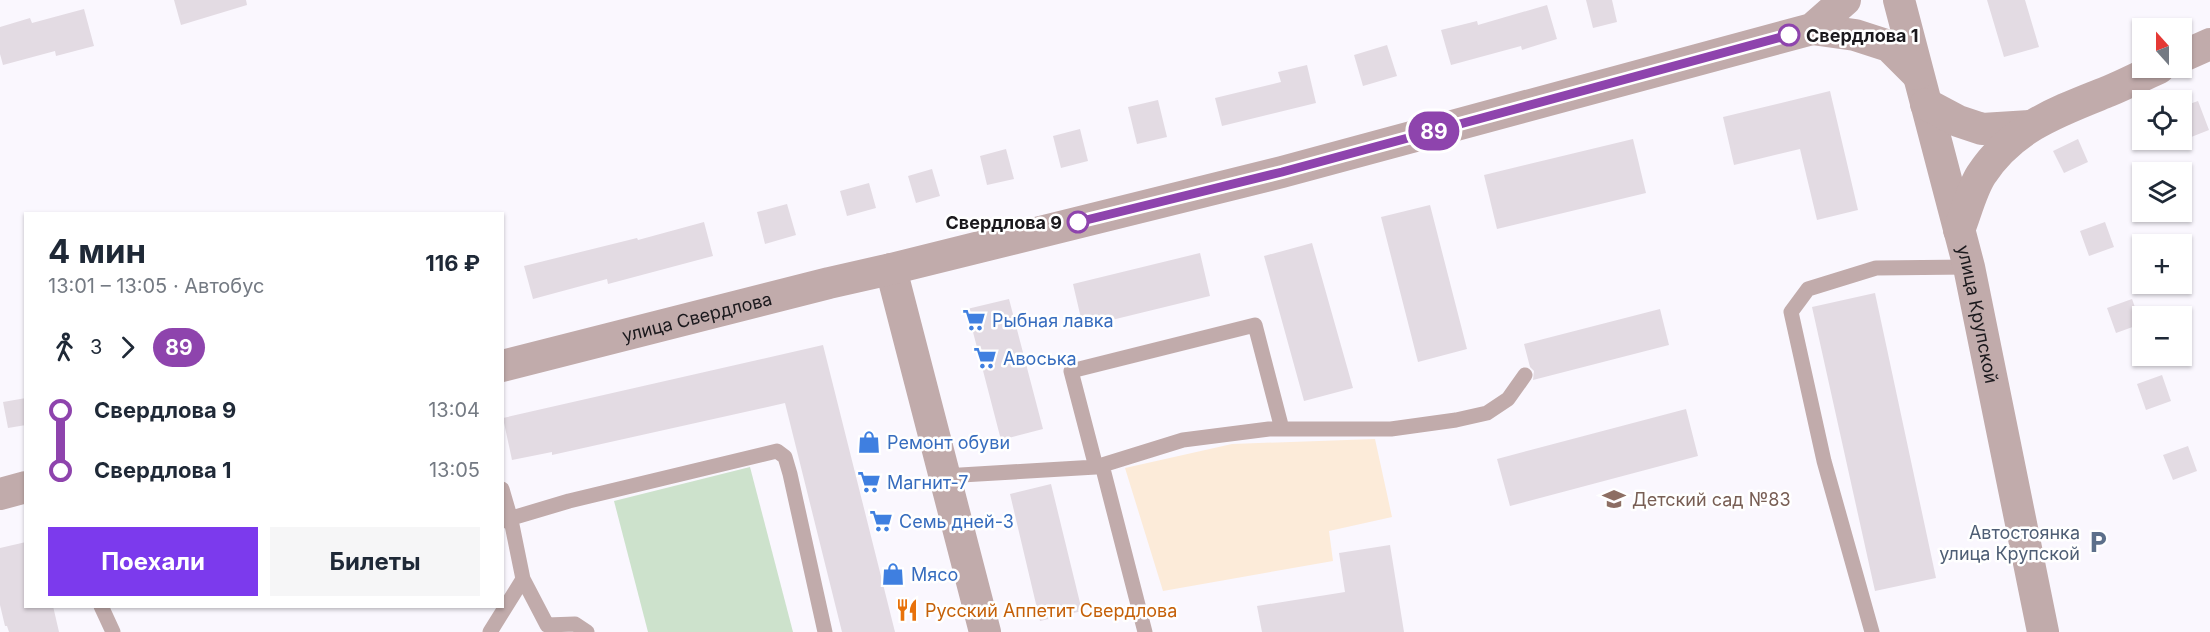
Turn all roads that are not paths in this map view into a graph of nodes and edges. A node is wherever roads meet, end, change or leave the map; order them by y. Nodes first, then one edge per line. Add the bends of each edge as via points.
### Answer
1 (1845, 0) edge
2 (1899, 0) edge
3 (1812, 29) junction
4 (2210, 44) edge
5 (2192, 52) edge
6 (2137, 78) edge
7 (1922, 90) junction
8 (2030, 126) junction
9 (1959, 230) junction
10 (1969, 267) junction
11 (891, 269) junction
12 (504, 365) edge
13 (1525, 375) dead end
14 (1282, 429) junction
15 (1099, 466) junction
16 (944, 476) junction
17 (24, 488) edge
18 (0, 494) edge
19 (504, 502) edge
20 (507, 521) edge
21 (523, 579) junction
22 (105, 608) edge
23 (113, 632) edge
24 (490, 632) edge
25 (587, 632) edge
26 (825, 632) edge
27 (985, 632) edge
28 (1145, 632) edge
29 (1872, 632) edge
30 (2043, 632) edge

1 - 3 street, улица Свердлова
2 - 7 street, улица Крупской
3 - 7 street via 1855,35 1889,46
3 - 11 street, улица Свердлова via 1293,169
4 - 5 street
6 - 8 street
7 - 8 street via 1958,121 1982,129
7 - 9 street, улица Крупской
8 - 9 street via 2001,149 1980,176
9 - 10 street, улица Крупской
10 - 29 lane via 1876,268 1808,289 1791,312 1824,461
10 - 30 street, улица Крупской
11 - 12 street, улица Свердлова
11 - 16 street
13 - 14 lane via 1508,399 1487,413 1456,420 1391,429
14 - 15 lane via 1183,440
14 - 15 lane via 1255,325 1071,371
15 - 16 lane
15 - 28 lane
16 - 27 street
17 - 18 street
19 - 20 lane
20 - 21 lane
20 - 26 lane via 569,501 777,451 785,457 790,474
21 - 24 lane
21 - 25 lane via 547,625 575,624
22 - 23 lane

